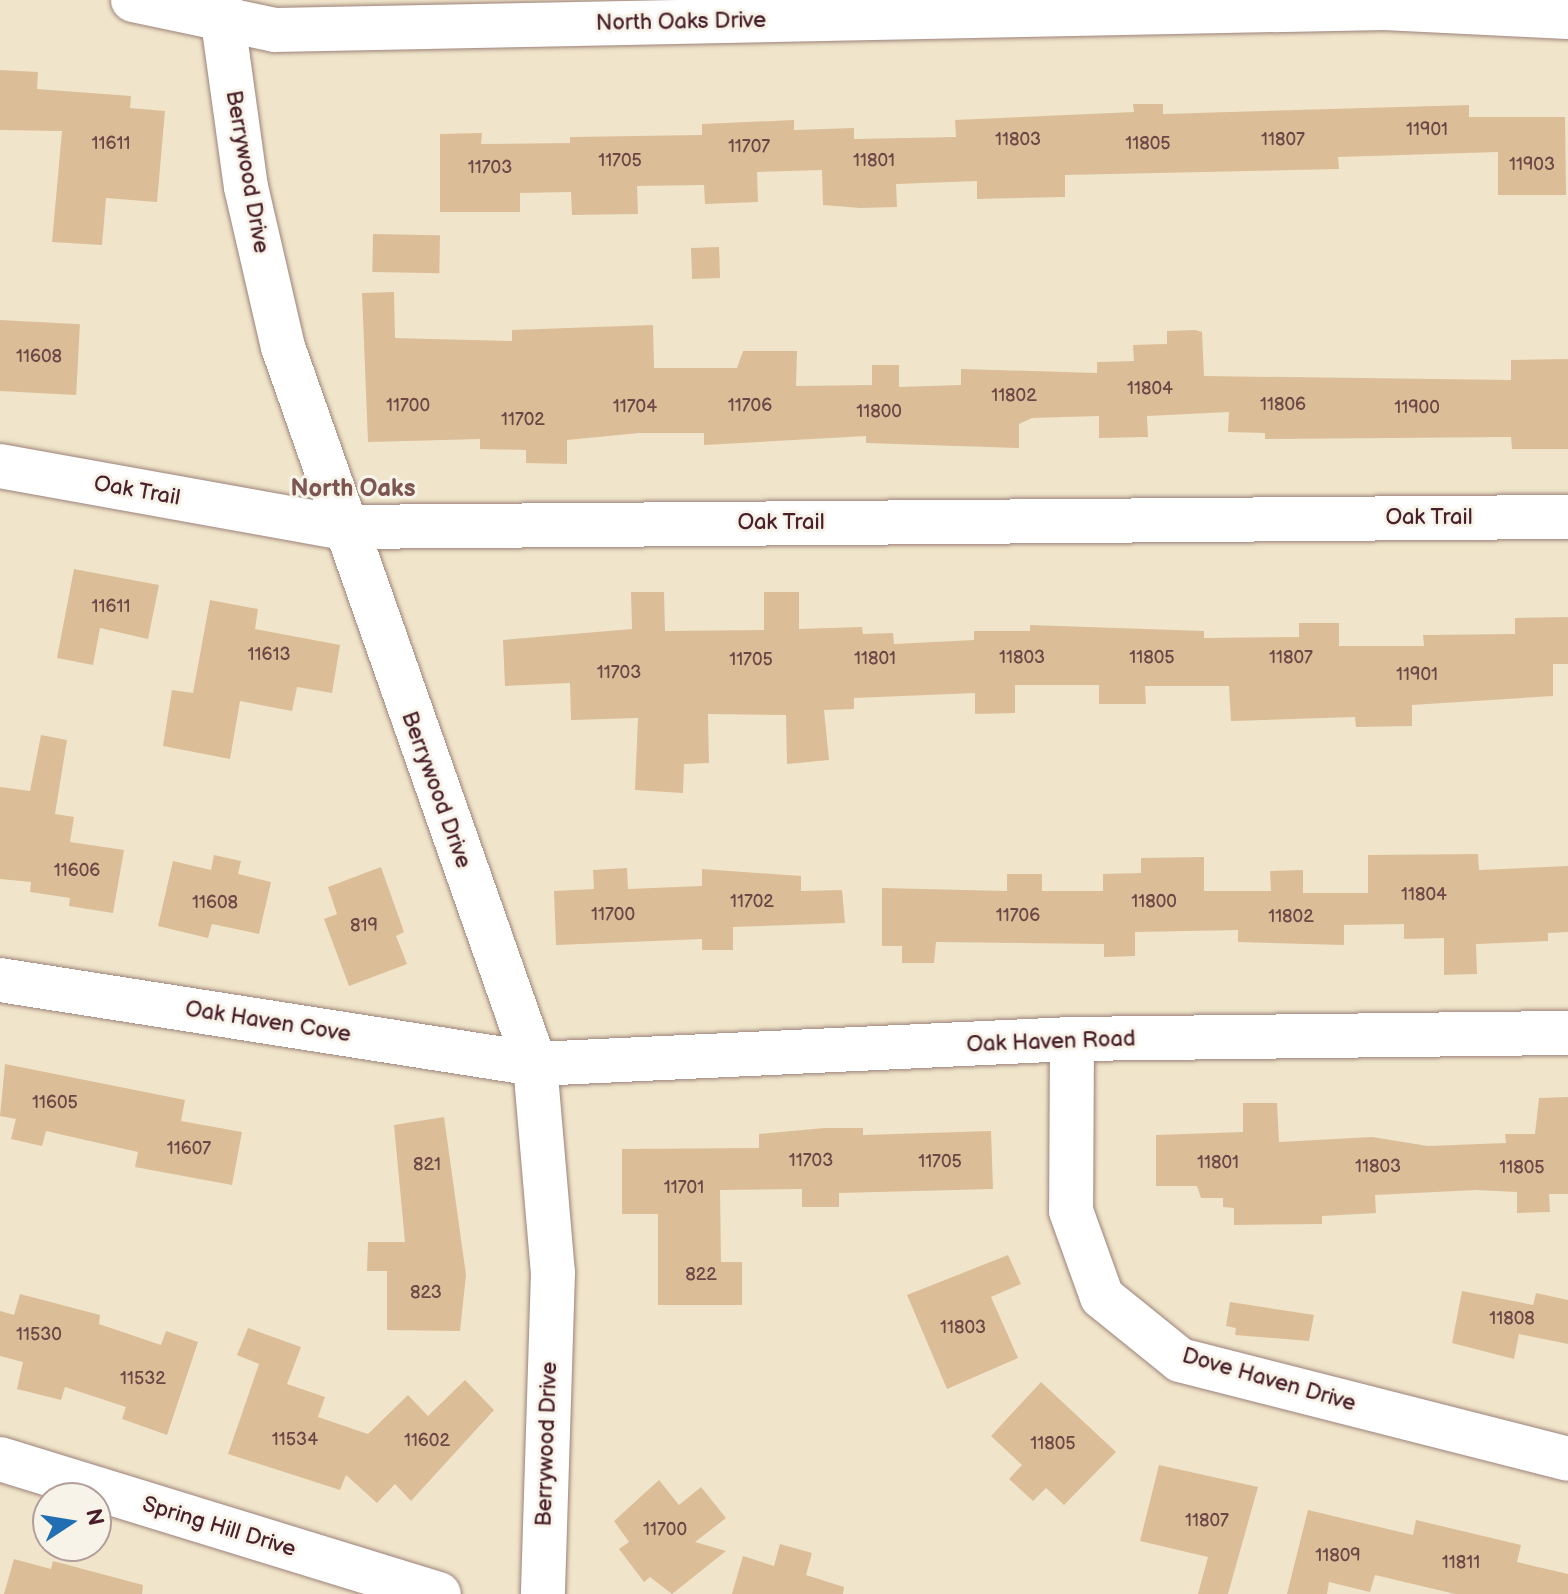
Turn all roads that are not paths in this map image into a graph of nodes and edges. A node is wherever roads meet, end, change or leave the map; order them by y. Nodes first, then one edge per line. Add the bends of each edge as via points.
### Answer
1 (133, 0) edge
2 (221, 8) edge
3 (1568, 17) edge
4 (0, 466) edge
5 (1568, 517) edge
6 (340, 527) junction
7 (0, 980) edge
8 (1568, 1033) edge
9 (1072, 1039) junction
10 (535, 1064) junction
11 (0, 1459) edge
12 (1568, 1459) edge
13 (439, 1594) edge
14 (543, 1594) edge

1 - 2 street, North Oaks Drive
2 - 3 street, North Oaks Drive via 275,30 1384,8
2 - 6 street, Berrywood Drive via 246,187 283,347
4 - 6 street, Oak Trail
5 - 6 street, Oak Trail
6 - 10 street, Berrywood Drive
7 - 10 street, Oak Haven Cove
8 - 9 street, Oak Haven Road
9 - 10 street, Oak Haven Road
9 - 12 street, Dove Haven Drive via 1071,1211 1102,1297 1180,1360
10 - 14 street, Berrywood Drive via 553,1272
11 - 13 street, Spring Hill Drive

